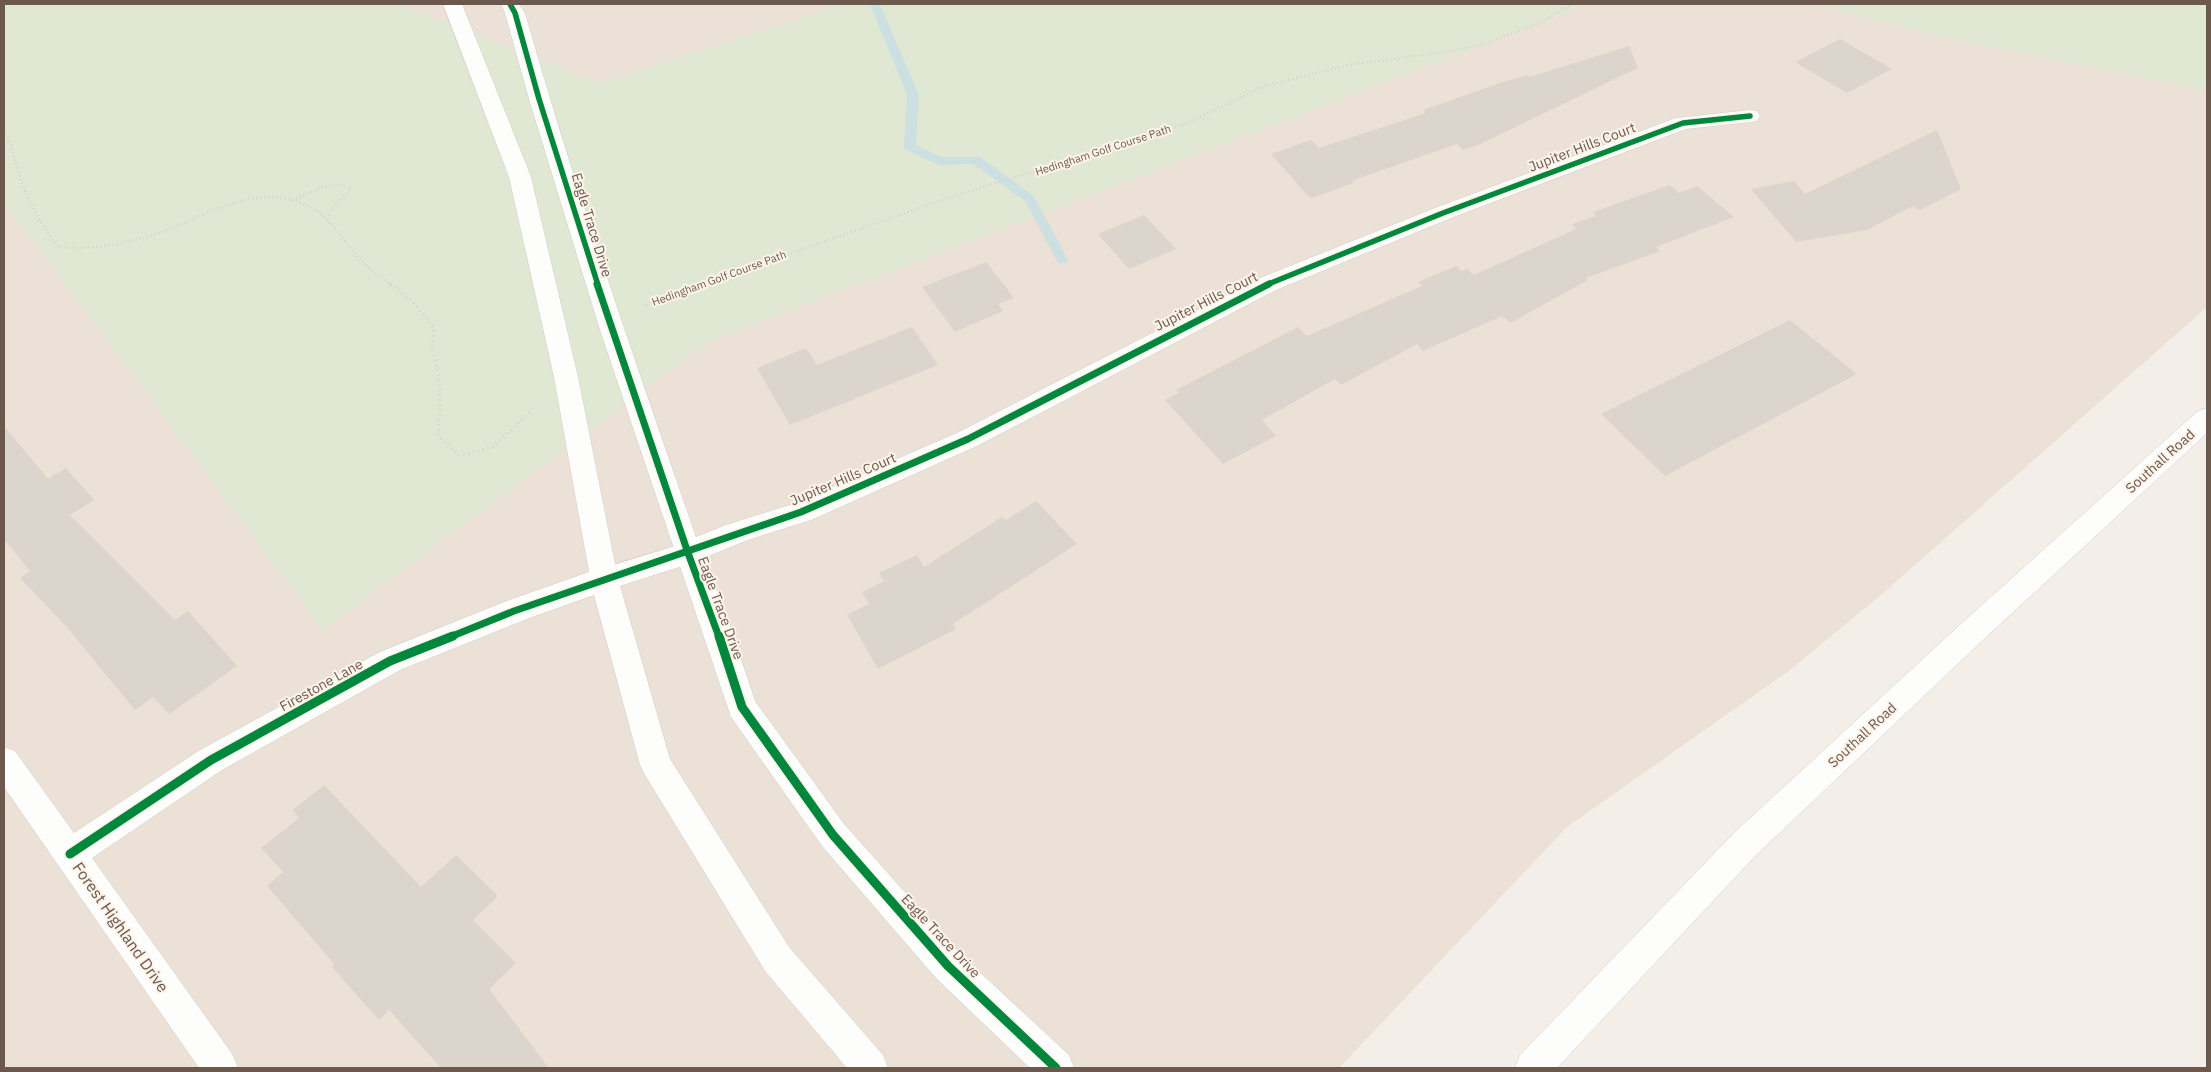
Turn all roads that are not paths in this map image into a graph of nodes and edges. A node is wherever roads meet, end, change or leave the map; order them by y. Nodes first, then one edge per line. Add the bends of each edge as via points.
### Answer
1 (452, 4) edge
2 (510, 4) edge
3 (1750, 116) dead end
4 (2207, 418) edge
5 (688, 553) junction
6 (604, 579) junction
7 (4, 761) edge
8 (70, 854) junction
9 (220, 1068) edge
10 (870, 1068) edge
11 (1056, 1068) edge
12 (1533, 1068) edge

1 - 6 street via 520,178 566,377
2 - 5 street, Eagle Trace Drive via 612,330
3 - 5 street, Jupiter Hills Court via 1683,123 1443,213 1268,284 968,439 801,512
4 - 12 street, Southall Road via 1745,844
5 - 6 street, Jupiter Hills Court
5 - 11 street, Eagle Trace Drive via 742,706 828,827 948,966
6 - 8 street, Firestone Lane via 390,661 211,760
6 - 10 street via 656,765 777,958
7 - 8 street, Forest Highland Drive
8 - 9 street, Forest Highland Drive

